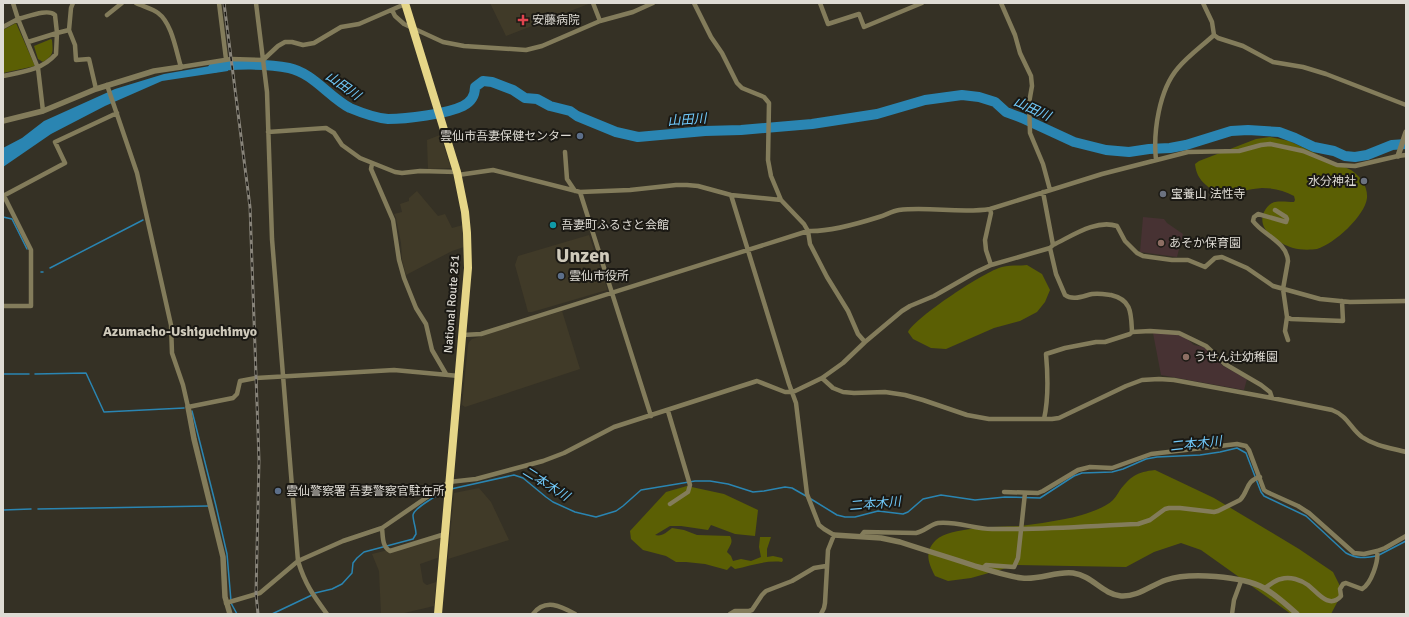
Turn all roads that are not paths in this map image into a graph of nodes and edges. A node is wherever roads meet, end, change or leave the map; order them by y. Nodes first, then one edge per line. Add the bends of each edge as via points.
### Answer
1 (13, 3) edge
2 (73, 3) edge
3 (122, 3) edge
4 (136, 3) edge
5 (219, 3) edge
6 (256, 3) edge
7 (406, 3) edge
8 (593, 3) edge
9 (653, 3) edge
10 (694, 3) edge
11 (820, 3) edge
12 (922, 3) edge
13 (1002, 3) edge
14 (1203, 3) edge
15 (392, 10) junction
16 (107, 15) dead end
17 (18, 19) junction
18 (600, 21) junction
19 (3, 27) edge
20 (413, 29) junction
21 (69, 30) junction
22 (57, 32) junction
23 (1214, 35) junction
24 (28, 42) junction
25 (226, 59) junction
26 (263, 62) junction
27 (181, 67) junction
28 (38, 68) junction
29 (3, 76) edge
30 (108, 87) junction
31 (96, 89) junction
32 (1406, 105) edge
33 (43, 111) junction
34 (116, 112) junction
35 (3, 122) edge
36 (268, 132) junction
37 (1405, 134) edge
38 (565, 152) dead end
39 (1398, 153) junction
40 (1406, 155) edge
41 (1156, 157) junction
42 (372, 164) junction
43 (457, 173) junction
44 (1050, 190) junction
45 (578, 191) junction
46 (1042, 192) junction
47 (731, 195) junction
48 (3, 196) edge
49 (781, 200) junction
50 (990, 209) junction
51 (1275, 210) dead end
52 (808, 231) junction
53 (1052, 247) junction
54 (748, 250) junction
55 (991, 265) junction
56 (1283, 290) junction
57 (612, 292) junction
58 (1342, 301) junction
59 (1406, 302) edge
60 (3, 306) edge
61 (1287, 317) junction
62 (1132, 332) junction
63 (463, 335) junction
64 (1288, 340) dead end
65 (865, 342) junction
66 (446, 374) junction
67 (284, 376) junction
68 (459, 376) junction
69 (822, 378) junction
70 (793, 392) junction
71 (1272, 398) junction
72 (188, 407) junction
73 (668, 411) junction
74 (651, 416) junction
75 (1044, 419) junction
76 (1406, 452) edge
77 (1259, 477) junction
78 (449, 483) junction
79 (1004, 492) dead end
80 (1025, 496) junction
81 (670, 504) dead end
82 (382, 528) junction
83 (1022, 530) junction
84 (445, 534) junction
85 (834, 535) junction
86 (861, 536) junction
87 (1406, 536) edge
88 (1377, 554) junction
89 (298, 560) junction
90 (826, 566) junction
91 (983, 568) junction
92 (1241, 581) junction
93 (1265, 588) junction
94 (226, 603) junction
95 (230, 614) edge
96 (327, 614) edge
97 (438, 614) edge
98 (533, 614) edge
99 (575, 614) edge
100 (730, 614) edge
101 (821, 614) edge
102 (1232, 614) edge
103 (1297, 614) edge

1 - 17 street
2 - 21 street via 70,8
3 - 16 street
4 - 27 street via 163,17 172,34
5 - 25 street
6 - 26 street
7 - 15 street
7 - 20 highway, National Route 251
8 - 18 street
9 - 18 street via 633,12
10 - 49 street via 737,83 768,100 769,165
11 - 12 street via 828,24 858,14 864,27
13 - 44 street via 1031,76 1028,110 1030,133 1044,164
14 - 23 street via 1212,22
15 - 20 street via 400,22
15 - 26 street via 359,24 341,27 314,43 285,42
17 - 19 street
17 - 22 street via 48,11 55,15
17 - 24 street
18 - 20 street via 542,46 526,50 457,45
20 - 43 highway, National Route 251
21 - 22 street
21 - 31 street via 75,45 76,60 88,59
22 - 24 street
22 - 28 street via 56,54
23 - 32 street via 1273,62 1326,74
23 - 41 street via 1176,70 1167,88 1161,103
24 - 28 street
25 - 26 street
25 - 27 street
26 - 36 street
27 - 30 street via 154,71
28 - 29 street
28 - 33 street
30 - 31 street
30 - 34 street
31 - 33 street
33 - 35 street
34 - 48 street via 55,142 65,163
34 - 72 street via 137,172 171,325 172,353
36 - 42 street via 326,128 334,133 350,152
36 - 67 street via 272,239
37 - 39 street
38 - 45 street via 567,179
39 - 40 street
39 - 41 street via 1347,167 1303,151 1270,144 1233,152 1188,152
41 - 44 street
42 - 43 street via 402,173
42 - 66 street via 371,169 393,220 404,278 416,308 426,324 432,350
43 - 45 street via 493,170
43 - 63 highway, National Route 251 via 467,233 468,268
44 - 46 street
45 - 47 street via 630,190 676,184 698,186
45 - 57 street
46 - 50 street
46 - 53 street
47 - 49 street
47 - 54 street
48 - 60 street via 31,250 31,306
49 - 52 street
50 - 52 street via 975,212 897,210 826,231
50 - 55 street via 985,246
51 - 56 street via 1286,216 1286,222 1258,214 1253,220 1287,253
52 - 54 street
52 - 65 street via 810,244 858,334
53 - 55 street
53 - 56 street via 1091,227 1114,225 1132,249 1143,256 1188,260 1206,267 1215,258 1222,257 1247,268
53 - 62 street via 1056,274 1065,295 1073,298 1102,293 1118,297 1130,310
54 - 57 street
54 - 70 street
55 - 65 street via 910,306
56 - 58 street via 1320,299
56 - 61 street
57 - 63 street via 481,334
57 - 74 street
58 - 59 street
58 - 61 street via 1343,322
61 - 64 street via 1285,331
62 - 71 street via 1179,332 1206,346 1225,364 1261,385 1270,392
62 - 75 street via 1105,342 1064,348 1046,354 1048,382
63 - 68 highway, National Route 251
65 - 69 street
66 - 67 street via 394,370
66 - 68 street
67 - 72 street via 242,380 233,398
67 - 89 street
68 - 78 highway, National Route 251
69 - 70 street
69 - 75 street via 833,388 843,392 905,395 967,416
70 - 73 street via 785,392 757,381
70 - 85 street via 807,494 820,525
71 - 75 street via 1174,380 1142,380 1059,418
71 - 76 street via 1339,413 1368,441
72 - 94 street via 223,557
73 - 74 street
73 - 81 street via 690,488
74 - 78 street via 614,427 543,461 476,479
77 - 80 street via 1249,450 1246,446 1237,444 1161,452 1112,468 1084,468 1073,472 1043,492
77 - 83 street via 1253,479 1240,500 1214,512 1169,508 1138,524
77 - 88 street via 1264,490 1309,513 1354,553
78 - 82 street
78 - 84 highway, National Route 251
79 - 80 street
80 - 83 street
82 - 84 street via 386,548 390,551
82 - 89 street
83 - 86 street via 983,529 960,524 936,523 922,532 864,532
83 - 91 street via 1015,567 986,565
84 - 97 highway, National Route 251
85 - 86 street
85 - 90 street via 828,550
86 - 91 street via 900,542
87 - 88 street
88 - 93 street via 1370,578 1364,588 1343,584 1341,596 1334,601 1322,598 1304,582 1290,578 1281,579
89 - 94 street via 260,593
89 - 96 street via 303,578
90 - 100 street via 814,568 792,581 766,591 752,610 735,611
90 - 101 street via 825,603
91 - 92 street via 1015,577 1036,579 1062,573 1082,575 1104,590 1122,596 1132,595 1159,582 1188,576 1224,577
92 - 93 street
92 - 102 street
93 - 103 street
94 - 95 street
98 - 99 street via 542,606 553,604

